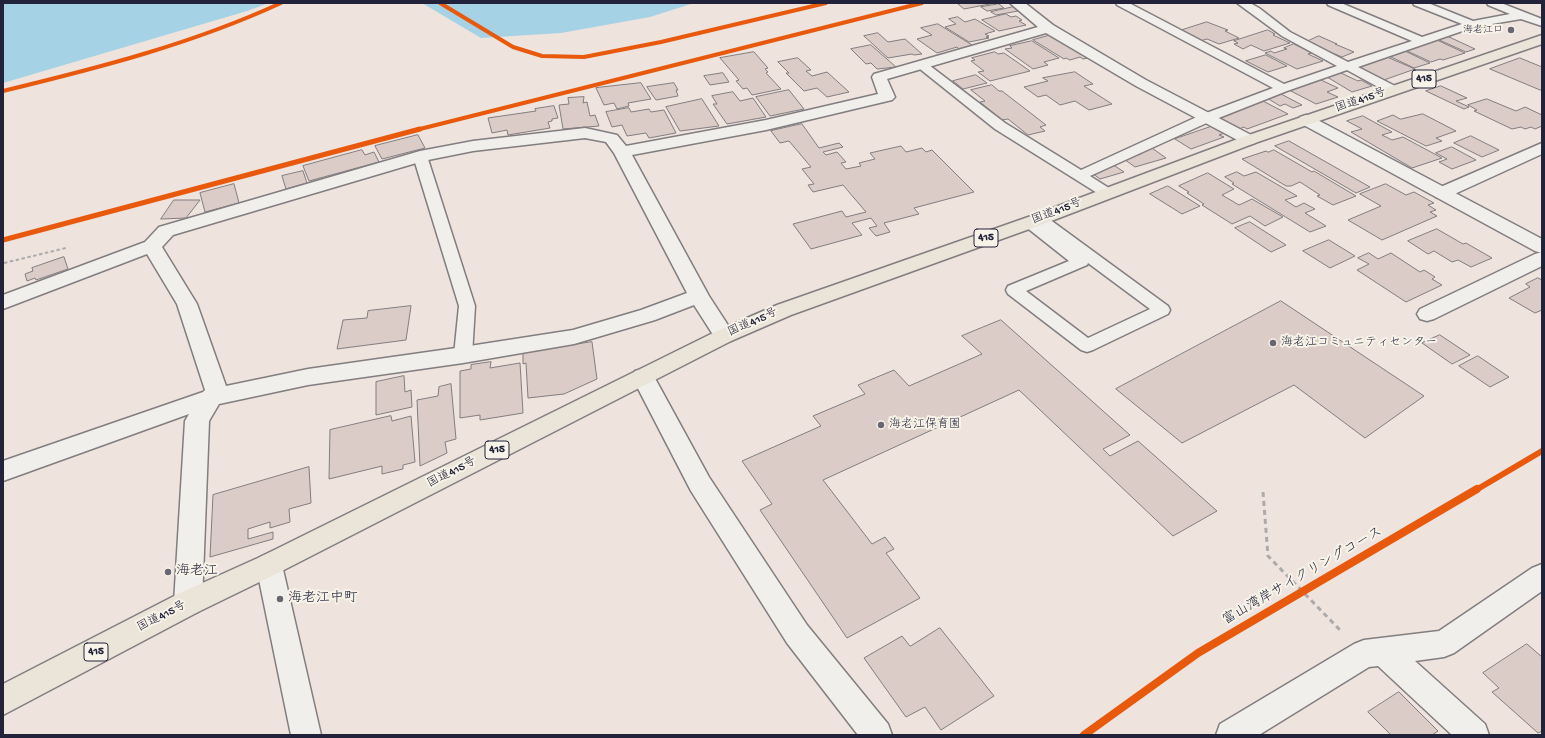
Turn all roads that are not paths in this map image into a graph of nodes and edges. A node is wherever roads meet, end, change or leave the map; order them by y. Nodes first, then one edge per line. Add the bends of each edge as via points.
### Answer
1 (1017, 3) edge
2 (1121, 3) edge
3 (1242, 3) edge
4 (1332, 3) edge
5 (1418, 3) edge
6 (1492, 3) edge
7 (1523, 15) junction
8 (1542, 22) edge
9 (1472, 24) junction
10 (1048, 28) junction
11 (1542, 39) edge
12 (1422, 41) junction
13 (921, 65) junction
14 (1348, 66) junction
15 (1283, 88) junction
16 (1393, 90) junction
17 (1206, 118) junction
18 (1306, 120) junction
19 (1249, 140) junction
20 (1542, 148) edge
21 (622, 152) junction
22 (420, 156) junction
23 (1080, 176) junction
24 (1107, 193) junction
25 (1442, 193) junction
26 (1034, 221) junction
27 (152, 246) junction
28 (1542, 247) edge
29 (1542, 258) edge
30 (699, 296) junction
31 (3, 302) edge
32 (1427, 314) dead end
33 (724, 336) junction
34 (463, 355) junction
35 (643, 377) junction
36 (210, 398) junction
37 (3, 471) edge
38 (269, 565) junction
39 (1542, 576) edge
40 (188, 603) junction
41 (1374, 653) junction
42 (3, 700) edge
43 (306, 735) edge
44 (877, 735) edge
45 (1231, 735) edge
46 (1474, 735) edge

1 - 10 street
2 - 15 lane
3 - 14 lane via 1286,34
4 - 12 lane
5 - 9 lane
6 - 7 lane
7 - 8 lane
7 - 9 lane
9 - 12 lane
10 - 13 street
10 - 17 street
11 - 16 highway, 国道415号 / 415
12 - 14 lane
13 - 21 street via 879,77 887,97 766,125
13 - 23 lane via 1000,126
14 - 15 lane
14 - 16 lane
15 - 17 lane
16 - 18 highway, 国道415号 / 415
17 - 19 street
17 - 23 lane
18 - 19 highway, 国道415号 / 415
18 - 25 street
19 - 24 highway, 国道415号 / 415
20 - 25 street
21 - 22 street via 611,138 585,133 473,146
21 - 30 street
22 - 27 street via 166,231
22 - 34 lane via 467,306
23 - 24 lane
24 - 26 highway, 国道415号 / 415
25 - 28 street
26 - 26 lane via 1162,310 1087,346 1014,290 1081,262
26 - 33 highway, 国道415号 / 415 via 784,310
27 - 31 street
27 - 36 street via 187,304 216,390
29 - 32 street
30 - 33 street
30 - 34 street via 648,315 574,337
33 - 35 highway, 国道415号 / 415
34 - 36 street via 308,377
35 - 38 highway, 国道415号 / 415
35 - 44 street via 700,484 793,628
36 - 37 street
36 - 40 street via 197,421
38 - 40 highway, 国道415号 / 415
38 - 43 street
39 - 41 street via 1444,644
40 - 42 highway, 国道415号 / 415
41 - 45 street
41 - 46 street

